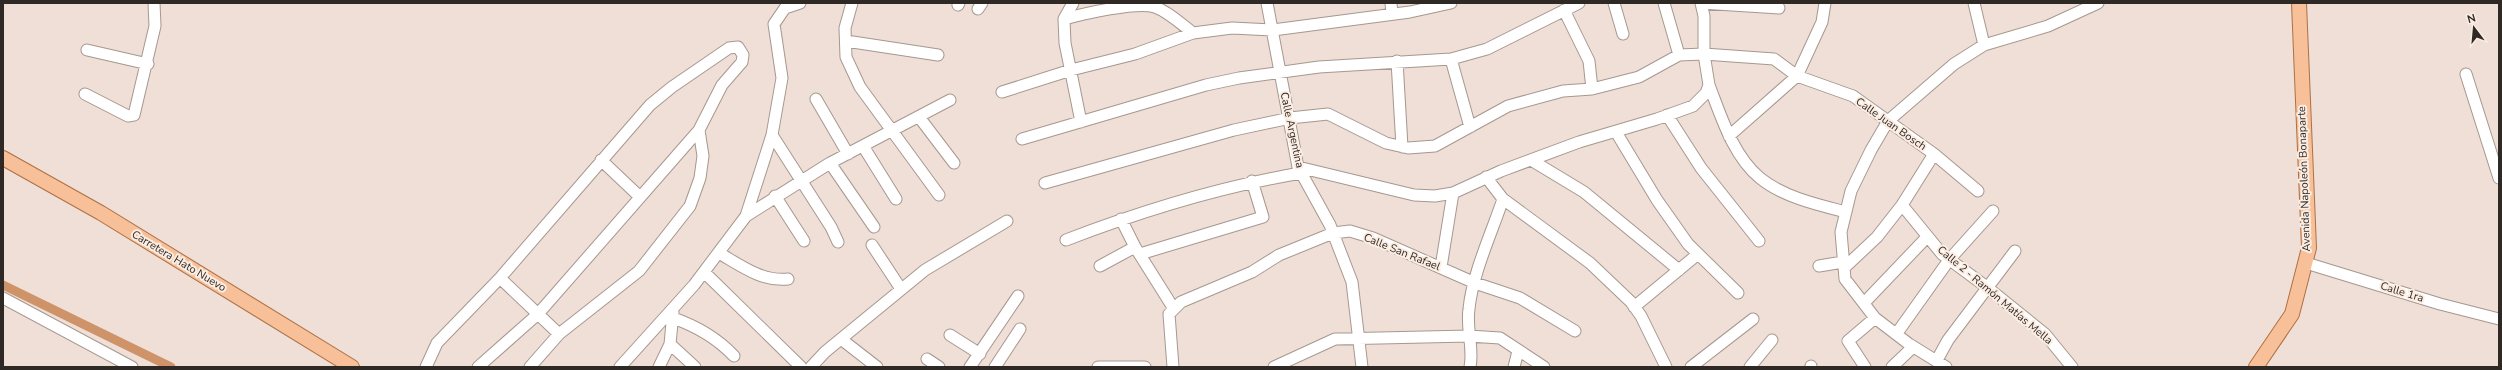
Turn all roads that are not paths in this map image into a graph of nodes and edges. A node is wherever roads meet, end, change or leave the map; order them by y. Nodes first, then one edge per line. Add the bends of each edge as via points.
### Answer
1 (154, 3) edge
2 (800, 3) edge
3 (852, 3) edge
4 (1073, 3) edge
5 (1268, 3) edge
6 (1391, 3) edge
7 (1451, 3) edge
8 (1579, 3) edge
9 (1614, 3) edge
10 (1664, 3) edge
11 (1701, 3) edge
12 (1825, 3) edge
13 (1974, 3) edge
14 (2098, 3) edge
15 (2298, 3) edge
16 (1779, 8) dead end
17 (1564, 10) junction
18 (1392, 14) junction
19 (1064, 19) junction
20 (1273, 30) junction
21 (1193, 33) junction
22 (1623, 34) dead end
23 (846, 42) junction
24 (1984, 45) junction
25 (87, 50) dead end
26 (1704, 54) junction
27 (938, 55) dead end
28 (1679, 55) junction
29 (1451, 58) junction
30 (1397, 61) junction
31 (148, 64) junction
32 (1071, 70) junction
33 (1280, 74) junction
34 (2466, 74) dead end
35 (1797, 76) junction
36 (1708, 85) junction
37 (1592, 89) junction
38 (1002, 92) dead end
39 (85, 94) dead end
40 (816, 99) dead end
41 (950, 100) dead end
42 (1667, 116) junction
43 (919, 117) junction
44 (1290, 118) junction
45 (1888, 121) junction
46 (1081, 122) junction
47 (1470, 126) junction
48 (699, 130) junction
49 (891, 131) junction
50 (1616, 132) junction
51 (772, 135) junction
52 (1729, 136) junction
53 (1022, 139) dead end
54 (863, 146) junction
55 (1402, 147) junction
56 (848, 154) junction
57 (1934, 154) junction
58 (3, 158) edge
59 (601, 160) junction
60 (1531, 160) junction
61 (830, 163) junction
62 (954, 163) dead end
63 (1299, 170) junction
64 (1486, 177) junction
65 (2499, 178) edge
66 (802, 180) junction
67 (1252, 181) junction
68 (1045, 183) dead end
69 (1978, 191) dead end
70 (1453, 193) junction
71 (939, 195) dead end
72 (775, 196) junction
73 (640, 197) junction
74 (896, 199) dead end
75 (1503, 199) junction
76 (1902, 204) junction
77 (1993, 211) dead end
78 (1846, 212) junction
79 (746, 216) junction
80 (1121, 219) junction
81 (1007, 221) dead end
82 (874, 227) dead end
83 (1334, 233) junction
84 (1927, 237) junction
85 (1066, 240) dead end
86 (804, 241) dead end
87 (1759, 241) dead end
88 (838, 242) dead end
89 (872, 246) dead end
90 (1137, 250) junction
91 (2015, 251) dead end
92 (719, 253) junction
93 (1698, 254) junction
94 (1949, 260) junction
95 (2306, 263) junction
96 (1844, 265) junction
97 (1100, 266) dead end
98 (1820, 266) dead end
99 (1441, 267) junction
100 (1678, 270) junction
101 (704, 272) junction
102 (500, 278) junction
103 (788, 279) dead end
104 (1475, 283) junction
105 (1988, 288) junction
106 (901, 289) junction
107 (1738, 293) dead end
108 (1018, 296) dead end
109 (3, 298) edge
110 (1864, 303) junction
111 (1634, 307) junction
112 (1174, 309) junction
113 (673, 313) junction
114 (538, 314) junction
115 (1875, 318) junction
116 (1753, 319) dead end
117 (2499, 319) edge
118 (1020, 329) dead end
119 (1576, 330) dead end
120 (1897, 333) junction
121 (559, 334) junction
122 (950, 335) dead end
123 (1469, 336) junction
124 (1359, 337) junction
125 (841, 339) junction
126 (1772, 340) dead end
127 (670, 344) junction
128 (1912, 347) junction
129 (1518, 351) junction
130 (980, 354) junction
131 (734, 356) dead end
132 (927, 359) dead end
133 (1937, 360) junction
134 (132, 367) edge
135 (352, 367) edge
136 (426, 367) edge
137 (478, 367) edge
138 (530, 367) edge
139 (620, 367) edge
140 (659, 367) edge
141 (696, 367) edge
142 (801, 367) edge
143 (811, 367) edge
144 (877, 367) edge
145 (939, 367) edge
146 (970, 367) edge
147 (995, 367) edge
148 (1098, 367) edge
149 (1146, 367) edge
150 (1173, 367) edge
151 (1274, 367) edge
152 (1362, 367) edge
153 (1470, 367) edge
154 (1514, 367) edge
155 (1544, 367) edge
156 (1666, 367) edge
157 (1692, 367) edge
158 (1750, 367) edge
159 (1865, 367) edge
160 (1892, 367) edge
161 (1946, 367) edge
162 (2072, 367) edge
163 (2256, 367) edge

1 - 31 street via 155,26
2 - 51 street via 785,8 774,24 782,78
3 - 23 street via 845,28
4 - 19 street
5 - 20 street, Calle Argentina
6 - 18 street
7 - 18 street
8 - 17 street
9 - 22 street
10 - 28 street
11 - 16 street
11 - 26 street via 1704,16
12 - 35 street via 1822,22
13 - 24 street
14 - 24 street via 2048,26
15 - 95 main road, Avenida Napoleón Bonaparte via 2309,248
17 - 29 street via 1487,49
17 - 37 street via 1589,61
18 - 20 street
19 - 21 street via 1130,7 1154,7
19 - 32 street via 1067,57
20 - 21 street via 1232,28
20 - 33 street, Calle Argentina
21 - 32 street via 1135,54
23 - 27 street
23 - 49 street via 846,56 860,87
24 - 45 street via 1954,64
25 - 31 street
26 - 28 street, Calle Juan Bosch
26 - 35 street, Calle Juan Bosch via 1774,59
26 - 36 street
28 - 37 street via 1639,77
29 - 30 street
29 - 47 street
30 - 33 street via 1319,67
30 - 55 street
31 - 39 street via 134,115 128,116
32 - 38 street
32 - 46 street
33 - 44 street, Calle Argentina
33 - 46 street via 1239,78 1206,85
34 - 65 street
35 - 45 street, Calle Juan Bosch via 1853,96
35 - 52 street
36 - 42 street via 1706,93 1693,106
36 - 52 street
37 - 47 street via 1563,91 1508,106
40 - 56 street
41 - 43 street
42 - 50 street
42 - 87 street via 1701,168
43 - 49 street
43 - 62 street
44 - 55 street via 1328,114 1386,143
44 - 63 street, Calle Argentina
44 - 68 street via 1234,130
45 - 57 street, Calle Juan Bosch
45 - 78 street via 1851,191
46 - 53 street
47 - 55 street via 1435,146
48 - 59 street via 722,85 742,62 743,55 738,46 729,48 672,87 650,106
48 - 73 street
48 - 121 street via 703,156 700,178 690,206 639,271
49 - 54 street
49 - 71 street
50 - 60 street
50 - 93 street via 1657,200
51 - 66 street
51 - 79 street
52 - 78 street via 1760,178 1780,190
54 - 56 street
54 - 74 street
56 - 61 street
57 - 69 street, Calle Juan Bosch
57 - 76 street
58 - 135 main road, Carretera Hato Nuevo via 101,213
59 - 73 street
59 - 102 street
60 - 64 street
60 - 100 street via 1584,192
61 - 66 street
61 - 82 street
63 - 67 street
63 - 70 street via 1414,195 1435,196
63 - 83 street, Calle Argentina
64 - 70 street
64 - 75 street
66 - 72 street
66 - 88 street
67 - 80 street via 1203,193
67 - 90 street via 1263,217
70 - 99 street
72 - 79 street
72 - 86 street
73 - 114 street
75 - 104 street
75 - 111 street via 1590,263
76 - 84 street, Calle 2 - Ramón Matías Mella
76 - 96 street via 1877,237
77 - 94 street
78 - 96 street via 1841,232
79 - 92 street
80 - 85 street
80 - 90 street
81 - 106 street via 925,270
83 - 99 street, Calle San Rafael via 1350,231 1373,238
83 - 112 street, Calle San Rafael via 1279,255 1252,272 1181,302
83 - 124 street, Calle Argentina via 1352,282
84 - 94 street, Calle 2 - Ramón Matías Mella
84 - 110 street
89 - 106 street
90 - 97 street
90 - 112 street
91 - 105 street
92 - 101 street
92 - 103 street via 765,277
93 - 100 street
93 - 107 street
94 - 105 street, Calle 2 - Ramón Matías Mella
94 - 120 street
95 - 117 street, Calle 1ra via 2440,304
95 - 163 main road, Avenida Napoleón Bonaparte via 2292,314
96 - 98 street
96 - 110 street via 1845,279
99 - 104 street, Calle San Rafael
100 - 111 street
101 - 113 street
101 - 142 street
102 - 114 street
102 - 136 street via 437,343
104 - 119 street, Calle San Rafael via 1520,298
104 - 123 street via 1469,308
105 - 133 street via 1948,340
105 - 162 street, Calle 2 - Ramón Matías Mella via 2045,334
106 - 125 street
108 - 130 street
109 - 134 street
110 - 115 street
111 - 156 street
112 - 150 street via 1169,314
113 - 127 street
113 - 131 street via 723,345
113 - 139 street
114 - 121 street
114 - 137 street
115 - 120 street
115 - 159 street via 1848,341
116 - 157 street
118 - 147 street
120 - 128 street
121 - 138 street
122 - 130 street
123 - 124 street
123 - 129 street via 1500,338
123 - 153 street via 1472,358
124 - 151 street via 1335,339
124 - 152 street, Calle Argentina
125 - 143 street
125 - 144 street
126 - 158 street
127 - 140 street
127 - 141 street
128 - 133 street
128 - 160 street
129 - 154 street
129 - 155 street
130 - 146 street
132 - 145 street
133 - 161 street
148 - 149 street

